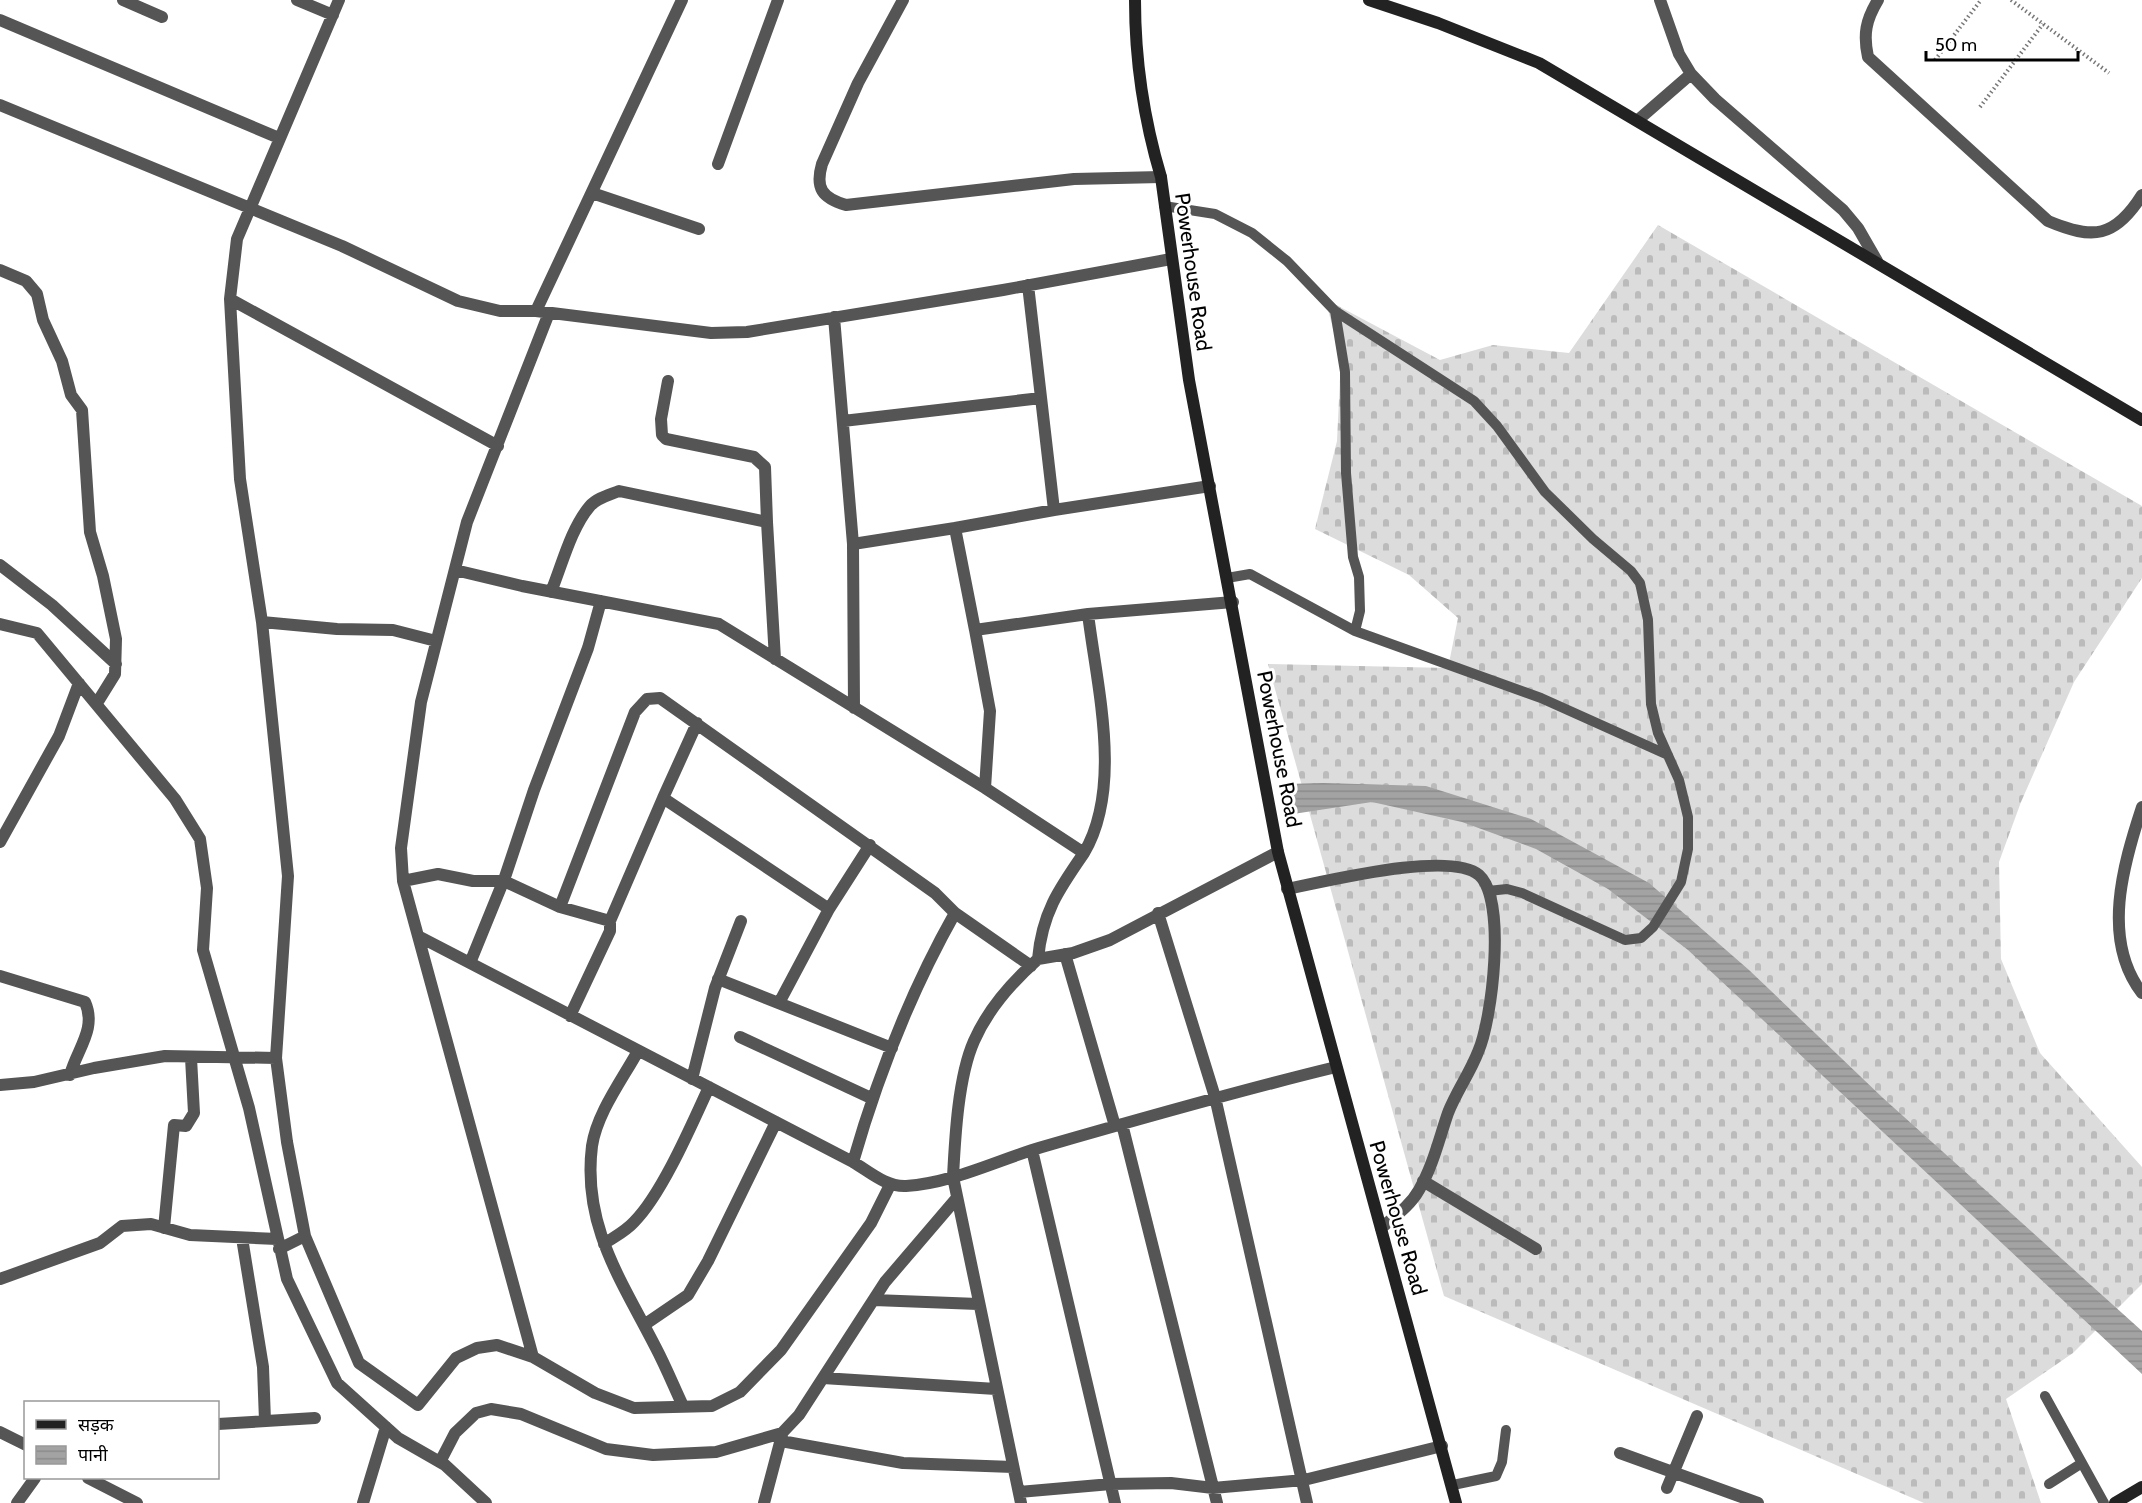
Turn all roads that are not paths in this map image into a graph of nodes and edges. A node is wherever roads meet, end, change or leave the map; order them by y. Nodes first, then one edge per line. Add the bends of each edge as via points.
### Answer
1 (123, 0) edge
2 (297, 0) edge
3 (339, 0) edge
4 (682, 0) edge
5 (778, 0) edge
6 (903, 0) edge
7 (1135, 0) edge
8 (1369, 0) edge
9 (1659, 0) edge
10 (1878, 0) edge
11 (333, 15) junction
12 (162, 17) dead end
13 (0, 20) edge
14 (1690, 74) junction
15 (0, 105) edge
16 (1638, 120) junction
17 (279, 138) junction
18 (718, 164) dead end
19 (1161, 177) junction
20 (592, 193) junction
21 (2142, 195) edge
22 (1164, 206) junction
23 (250, 208) junction
24 (699, 229) dead end
25 (1171, 258) junction
26 (1877, 261) junction
27 (0, 270) edge
28 (1028, 285) junction
29 (230, 299) junction
30 (1335, 311) junction
31 (543, 312) junction
32 (834, 317) junction
33 (668, 381) dead end
34 (1041, 398) junction
35 (2142, 420) edge
36 (843, 421) junction
37 (498, 446) junction
38 (1210, 486) junction
39 (1054, 510) junction
40 (767, 522) junction
41 (955, 528) junction
42 (853, 544) junction
43 (0, 565) edge
44 (455, 570) junction
45 (1227, 578) junction
46 (551, 592) junction
47 (601, 602) junction
48 (1233, 602) junction
49 (1088, 614) junction
50 (262, 622) junction
51 (0, 624) edge
52 (975, 630) junction
53 (1356, 631) junction
54 (436, 641) junction
55 (775, 659) junction
56 (116, 669) junction
57 (79, 683) junction
58 (97, 703) junction
59 (854, 708) junction
60 (697, 723) junction
61 (1668, 755) junction
62 (986, 788) junction
63 (663, 798) junction
64 (2142, 807) edge
65 (0, 842) edge
66 (870, 844) junction
67 (1278, 852) junction
68 (1084, 853) junction
69 (403, 881) junction
70 (504, 881) junction
71 (1287, 889) junction
72 (1488, 891) junction
73 (560, 907) junction
74 (829, 909) junction
75 (1158, 912) junction
76 (955, 913) junction
77 (610, 921) junction
78 (741, 921) dead end
79 (418, 936) junction
80 (1065, 954) junction
81 (1035, 962) junction
82 (470, 963) junction
83 (0, 976) edge
84 (718, 979) junction
85 (2142, 993) edge
86 (779, 1003) junction
87 (570, 1016) junction
88 (740, 1037) dead end
89 (892, 1048) junction
90 (638, 1051) junction
91 (191, 1058) junction
92 (276, 1058) junction
93 (233, 1059) junction
94 (1336, 1067) junction
95 (70, 1075) junction
96 (692, 1078) junction
97 (0, 1085) edge
98 (709, 1087) junction
99 (1215, 1097) junction
100 (871, 1098) junction
101 (776, 1122) junction
102 (1119, 1125) junction
103 (1032, 1150) junction
104 (853, 1162) junction
105 (947, 1178) junction
106 (1423, 1181) junction
107 (890, 1185) junction
108 (956, 1198) junction
109 (164, 1228) junction
110 (1381, 1228) junction
111 (305, 1236) junction
112 (242, 1238) junction
113 (278, 1244) junction
114 (604, 1244) junction
115 (1536, 1249) dead end
116 (1, 1276) edge
117 (874, 1300) junction
118 (978, 1304) junction
119 (644, 1325) junction
120 (533, 1357) junction
121 (823, 1378) junction
122 (996, 1389) junction
123 (2045, 1396) dead end
124 (683, 1406) junction
125 (1697, 1416) dead end
126 (315, 1418) dead end
127 (265, 1421) junction
128 (219, 1424) edge
129 (386, 1427) junction
130 (1506, 1430) dead end
131 (0, 1432) edge
132 (782, 1437) junction
133 (24, 1444) edge
134 (1442, 1446) junction
135 (1620, 1453) dead end
136 (438, 1460) junction
137 (2082, 1463) junction
138 (1013, 1467) junction
139 (1674, 1470) junction
140 (34, 1479) edge
141 (90, 1479) edge
142 (1304, 1480) junction
143 (1111, 1484) junction
144 (2049, 1484) dead end
145 (2142, 1487) edge
146 (1213, 1488) junction
147 (1667, 1488) dead end
148 (1454, 1493) edge
149 (1020, 1498) edge
150 (17, 1503) edge
151 (137, 1503) edge
152 (363, 1503) edge
153 (486, 1503) edge
154 (764, 1503) edge
155 (1115, 1503) edge
156 (1217, 1503) edge
157 (1306, 1503) edge
158 (1464, 1503) edge
159 (1758, 1503) edge
160 (2104, 1503) edge
161 (2115, 1503) edge

1 - 12 street
2 - 11 street
3 - 11 street
4 - 20 street
5 - 18 street
6 - 19 street via 858,83 822,164 821,191 830,201 846,205 1074,179
7 - 19 main road, Powerhouse Road via 1140,78
8 - 16 main road via 1539,63
9 - 14 street
10 - 21 street via 1867,18 1864,40 1868,57 2048,221 2076,233 2102,233 2130,214
11 - 17 street
13 - 17 street
14 - 16 street
14 - 26 street via 1843,210
15 - 23 street
16 - 26 main road
17 - 23 street
19 - 22 main road, Powerhouse Road
20 - 24 street
20 - 31 street
22 - 25 main road, Powerhouse Road
22 - 30 lane via 1215,214 1252,233 1287,261
23 - 29 street via 237,239
23 - 31 street via 458,301 500,311
25 - 28 street
25 - 38 main road, Powerhouse Road
26 - 35 main road
27 - 56 street via 26,281 38,294 43,320 62,361 71,395 82,410 90,532 116,639
28 - 32 street
28 - 34 street
29 - 37 street
29 - 50 street via 240,479
30 - 53 lane via 1346,372 1346,473 1353,557 1359,577
30 - 61 lane via 1474,401 1559,507 1640,583 1648,620 1651,704
31 - 32 street via 711,333 747,333
31 - 37 street
32 - 36 street
33 - 40 street via 662,435 754,457 765,467
34 - 36 street
34 - 39 street
36 - 42 street
37 - 44 street via 467,522
38 - 39 street
38 - 45 main road, Powerhouse Road
39 - 41 street
40 - 46 street via 619,491 603,496 591,505 580,523
40 - 55 street
41 - 42 street
41 - 52 street
42 - 59 street
43 - 56 street via 52,605
44 - 46 street
44 - 54 street
45 - 48 main road, Powerhouse Road
45 - 53 lane via 1250,574
46 - 47 street
47 - 55 street via 719,624
47 - 70 street
48 - 49 street
48 - 67 main road, Powerhouse Road
49 - 52 street
49 - 68 street via 1106,783 1095,834
50 - 54 street via 393,630
50 - 92 street via 288,876
51 - 57 street via 37,633
52 - 62 street via 990,711
53 - 61 lane via 1541,698
54 - 69 street via 421,702 401,848
55 - 59 street
56 - 58 street
57 - 58 street
57 - 65 street via 59,736
58 - 93 street via 176,799 200,839 207,888 203,950
59 - 62 street
60 - 63 street
60 - 66 street
60 - 73 street via 660,698 647,699 635,712
61 - 72 lane via 1688,817 1688,849 1681,882 1653,927 1641,938 1625,940 1522,893 1507,889
62 - 68 street
63 - 74 street
63 - 77 street
64 - 85 street via 2120,893 2120,947
66 - 74 street
66 - 76 street via 935,892
67 - 71 main road, Powerhouse Road
67 - 75 street
68 - 81 street via 1053,897
69 - 70 street via 438,874 472,881
69 - 79 street
70 - 73 street
70 - 82 street
71 - 72 street via 1418,865 1466,870 1479,876
71 - 94 main road, Powerhouse Road
72 - 106 street via 1495,936 1487,1025
73 - 77 street
74 - 86 street
75 - 80 street via 1110,940
75 - 99 street
76 - 81 street
76 - 89 street via 927,964
77 - 87 street via 610,932
78 - 84 street
79 - 82 street
79 - 120 street
80 - 81 street
80 - 102 street
81 - 105 street via 1012,982 974,1042
82 - 87 street
83 - 95 street via 85,1002 90,1026
84 - 86 street
84 - 96 street
86 - 89 street
87 - 90 street
88 - 100 street
89 - 100 street
90 - 96 street
90 - 114 street via 604,1111 592,1144 592,1183
91 - 93 street
91 - 95 street via 165,1056
91 - 109 street via 194,1113 186,1126 174,1125
92 - 93 street
92 - 111 street
93 - 113 street via 249,1108
94 - 99 street
94 - 110 main road, Powerhouse Road
95 - 97 street
96 - 98 street
98 - 101 street
98 - 114 street via 688,1134 648,1203 634,1222
99 - 102 street
99 - 142 street
100 - 104 street
101 - 104 street
101 - 119 street via 688,1295
102 - 103 street
102 - 146 street
103 - 105 street
103 - 143 street
104 - 107 street
105 - 107 street
105 - 108 street
106 - 110 street via 1408,1205
106 - 115 street
107 - 124 street via 871,1223 781,1350 740,1392 712,1406
108 - 117 street
108 - 118 street
109 - 112 street via 190,1235
109 - 116 street via 151,1224 122,1226 100,1243
110 - 134 main road, Powerhouse Road
111 - 113 street
111 - 120 street via 359,1363 418,1405 456,1358 477,1348 497,1345
112 - 113 street
112 - 127 street via 263,1367
113 - 129 street via 287,1279 338,1383
114 - 119 street
117 - 118 street
117 - 121 street
118 - 122 street
119 - 124 street
120 - 124 street via 595,1394 634,1408
121 - 122 street
121 - 132 street
122 - 138 street
123 - 137 lane
125 - 139 street
126 - 127 street
127 - 128 street
129 - 136 street
129 - 152 street
130 - 148 lane via 1496,1476
131 - 133 street
132 - 136 street via 716,1452 653,1455 606,1449 521,1414 491,1409 476,1413 455,1433
132 - 138 street via 903,1463
132 - 154 street
134 - 142 street
134 - 148 main road, Powerhouse Road
135 - 139 street
136 - 153 street
137 - 144 lane
137 - 160 lane
138 - 149 street
139 - 147 street
139 - 159 street
140 - 150 street
141 - 151 street
142 - 146 street
142 - 157 street
143 - 146 street via 1171,1483
143 - 149 street
143 - 155 street
145 - 161 main road
146 - 156 street
148 - 158 main road

